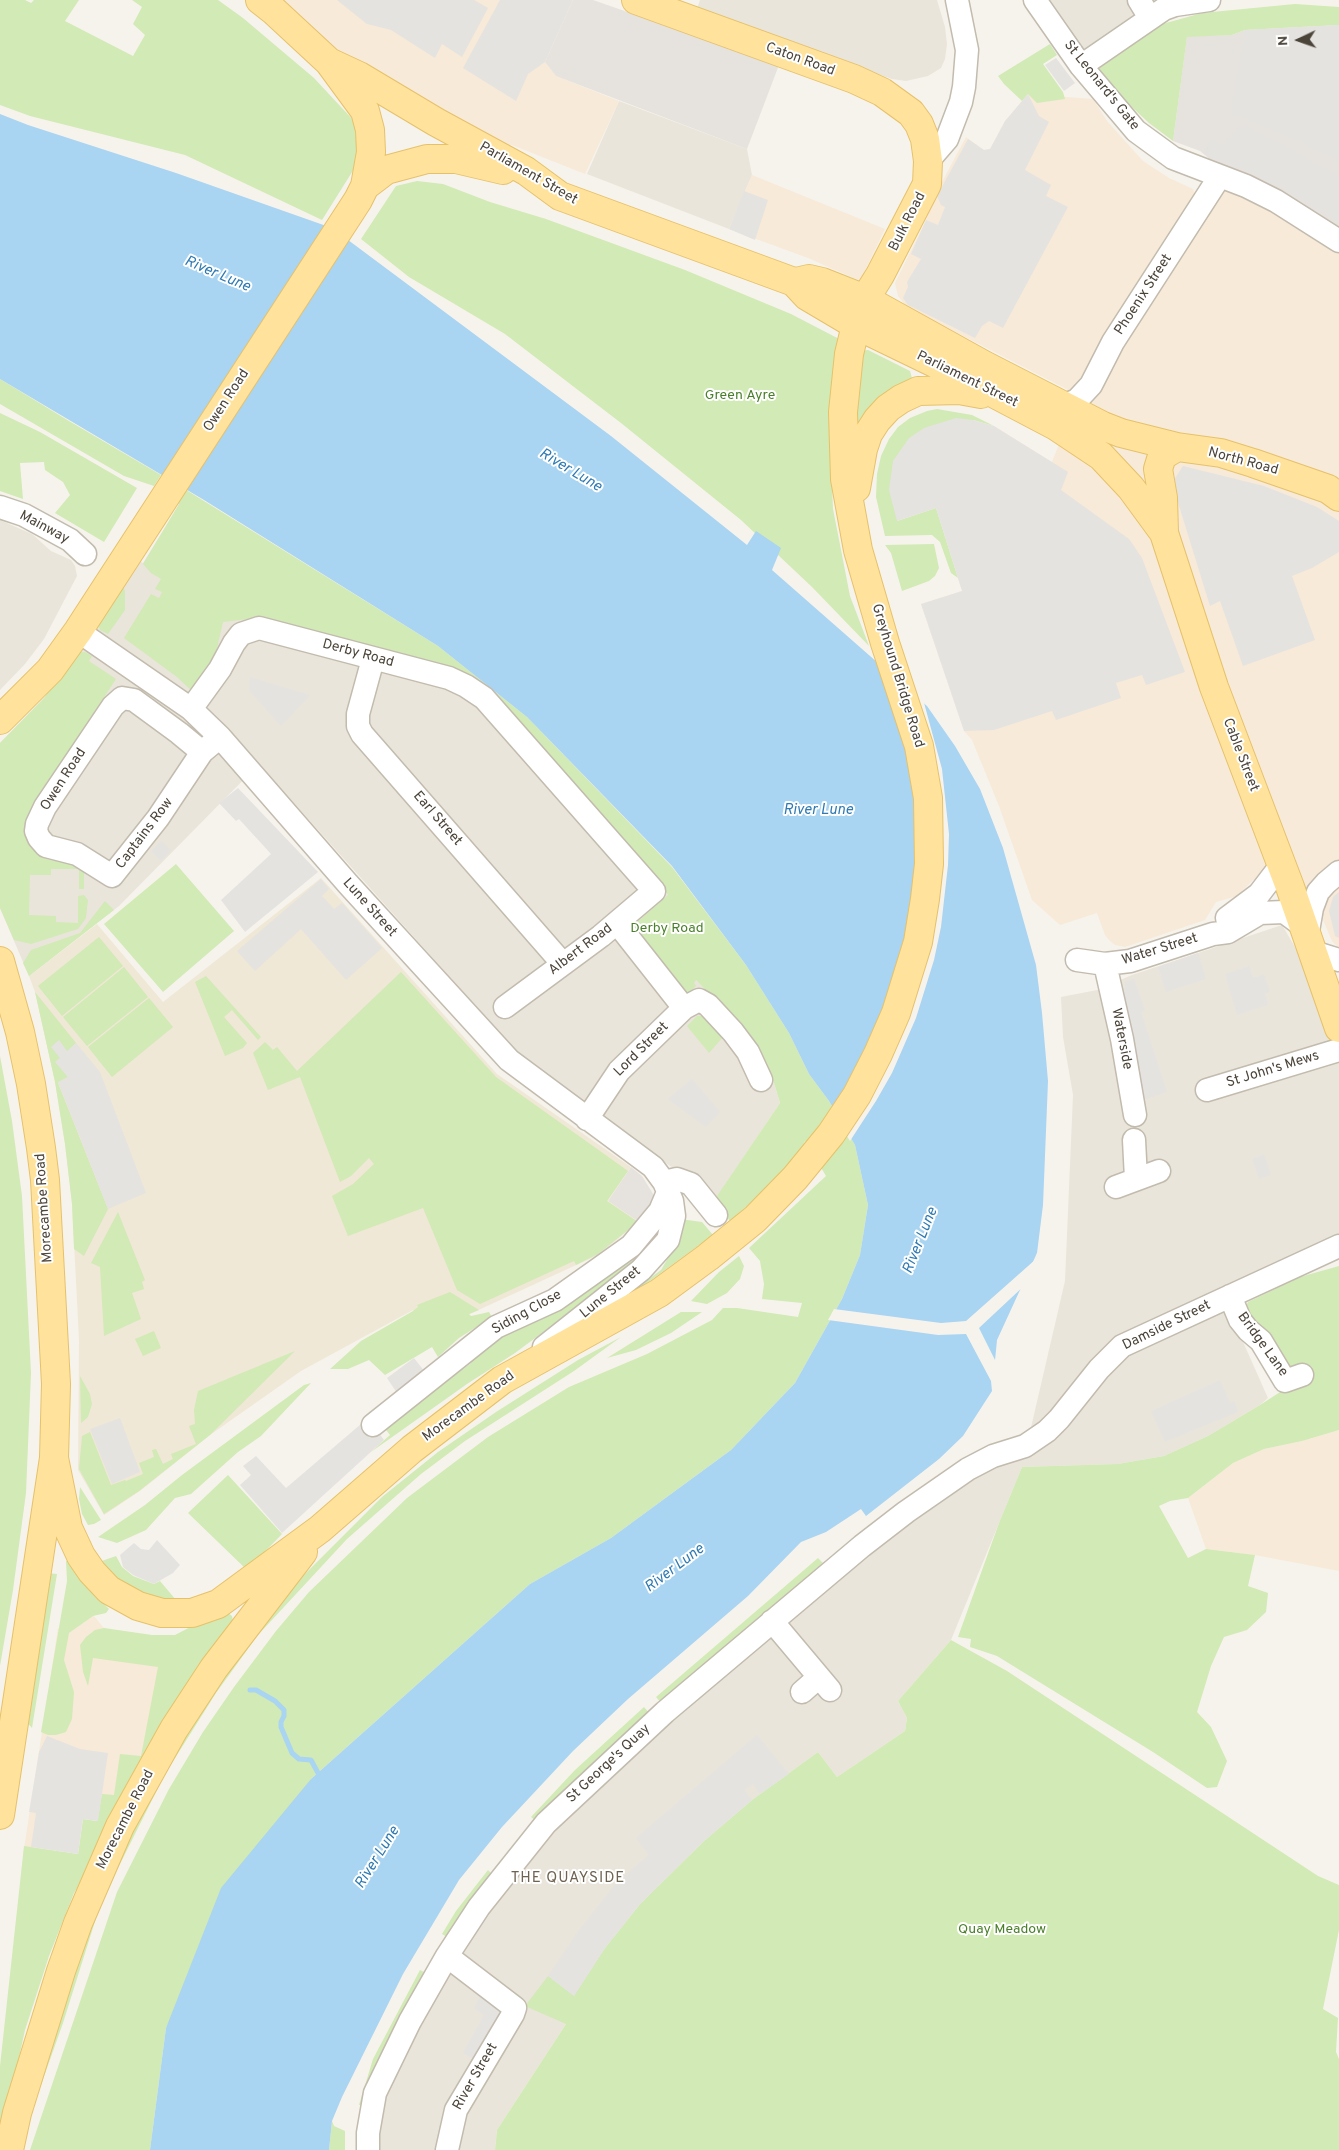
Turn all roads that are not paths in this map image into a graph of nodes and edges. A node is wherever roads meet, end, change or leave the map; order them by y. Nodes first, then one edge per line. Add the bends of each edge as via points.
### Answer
1 (260, 0) edge
2 (636, 0) edge
3 (957, 0) edge
4 (1035, 0) edge
5 (1198, 0) edge
6 (1144, 9) edge
7 (328, 62) junction
8 (1081, 66) junction
9 (928, 161) junction
10 (520, 168) junction
11 (1220, 176) junction
12 (362, 193) junction
13 (1339, 241) edge
14 (796, 282) junction
15 (865, 299) junction
16 (856, 325) junction
17 (1004, 399) junction
18 (1063, 406) junction
19 (1144, 439) joint
20 (1177, 447) junction
21 (1131, 488) joint
22 (1339, 497) edge
23 (0, 507) edge
24 (852, 509) junction
25 (1164, 533) junction
26 (85, 554) dead end
27 (78, 631) junction
28 (373, 658) junction
29 (155, 683) junction
30 (137, 703) junction
31 (191, 709) junction
32 (0, 720) edge
33 (220, 737) junction
34 (202, 752) junction
35 (37, 824) joint
36 (1282, 864) junction
37 (1339, 872) edge
38 (654, 891) joint
39 (618, 923) junction
40 (1213, 934) junction
41 (1308, 938) junction
42 (1077, 960) dead end
43 (1339, 960) edge
44 (0, 961) edge
45 (563, 964) junction
46 (1105, 964) junction
47 (5, 987) edge
48 (505, 1007) dead end
49 (684, 1008) junction
50 (1339, 1028) edge
51 (1339, 1050) edge
52 (761, 1080) dead end
53 (1207, 1090) dead end
54 (1135, 1115) dead end
55 (587, 1119) junction
56 (1134, 1140) dead end
57 (1159, 1171) dead end
58 (1136, 1179) junction
59 (666, 1187) junction
60 (1116, 1187) dead end
61 (716, 1215) dead end
62 (1339, 1246) edge
63 (708, 1257) joint
64 (1230, 1296) junction
65 (1302, 1375) dead end
66 (502, 1380) junction
67 (373, 1425) dead end
68 (54, 1458) junction
69 (968, 1469) joint
70 (320, 1529) junction
71 (772, 1621) junction
72 (802, 1692) dead end
73 (0, 1815) edge
74 (447, 1956) junction
75 (9, 2150) edge
76 (368, 2150) edge
77 (447, 2150) edge

1 - 7 main road
2 - 9 main road, Caton Road via 882,92 911,113 919,124
3 - 9 street via 967,50 964,87 947,139
4 - 8 street, St Leonard's Gate
5 - 6 street via 1164,9
6 - 8 street
7 - 10 main road, Parliament Street via 359,76
7 - 12 main road, Owen Road via 365,111 370,130 371,152
8 - 11 street, St Leonard's Gate via 1136,131 1173,158
9 - 15 main road, Bulk Road via 926,184 915,210
10 - 12 main road via 506,171 456,159 427,159 386,170
10 - 14 main road, Parliament Street via 560,196 576,203
11 - 13 street, St Leonard's Gate via 1276,201
11 - 18 street, Phoenix Street via 1113,342 1091,385 1077,400
12 - 27 main road, Owen Road
14 - 15 main road, Parliament Street via 809,279 822,282
14 - 16 main road, Parliament Street via 807,296
15 - 16 main road, Greyhound Bridge Road
15 - 18 main road, Parliament Street
16 - 17 main road, Parliament Street
16 - 24 main road, Greyhound Bridge Road via 842,412 845,479
17 - 21 main road, Parliament Street via 1101,456
17 - 24 main road via 938,389 918,391 888,408 877,420 863,449
18 - 19 main road, Parliament Street via 1103,426
19 - 20 main road, North Road
20 - 22 main road, North Road via 1221,453 1328,488
20 - 25 main road via 1162,456 1158,469
21 - 25 main road, Cable Street
23 - 26 street, Mainway via 24,515 70,540
24 - 63 main road, Greyhound Bridge Road via 858,550 919,746 928,798 929,864 918,942 896,1013 857,1095 831,1134 795,1178 756,1219
25 - 36 main road, Cable Street via 1214,687
27 - 29 street, Lune Street
27 - 32 main road, Owen Road via 50,670
28 - 31 street, Derby Road via 258,628 250,630 241,634 234,643
28 - 38 street, Derby Road via 449,678 484,698
28 - 45 street, Earl Street via 358,714 362,734
29 - 30 street
29 - 31 street, Lune Street
30 - 34 street
30 - 35 street, Owen Road via 122,698 113,706
31 - 33 street, Lune Street
33 - 34 street, Captains Row
33 - 55 street, Lune Street via 348,884 509,1060
34 - 35 street, Captains Row via 158,818 112,876 76,854 46,846 36,832
36 - 40 street, Water Street via 1259,894 1223,920
36 - 41 main road, Cable Street
37 - 41 street via 1318,892
38 - 39 street, Albert Road
39 - 45 street, Albert Road
39 - 49 street
40 - 41 street, Water Street via 1228,932 1260,913 1284,912
40 - 46 street, Water Street via 1130,961
41 - 43 street, Water Street
41 - 50 main road, Cable Street
42 - 46 street, Water Street
44 - 47 main road, Morecambe Road
45 - 48 street, Albert Road
46 - 54 street, Waterside
47 - 68 main road, Morecambe Road via 31,1084 45,1180 56,1384
49 - 52 street via 700,1000 708,1005 746,1049
49 - 55 street, Lord Street via 619,1070
51 - 53 street, St John's Mews
55 - 59 street, Lune Street via 652,1166
56 - 58 street
57 - 58 street
58 - 60 street
59 - 61 street via 677,1178 691,1184
59 - 66 street, Lune Street via 674,1216 668,1240 640,1270
59 - 67 street, Siding Close via 660,1211 631,1246 555,1300 496,1327
62 - 64 street, Damside Street
63 - 66 main road, Morecambe Road via 659,1293
64 - 65 street, Bridge Lane via 1240,1320 1261,1341 1285,1381
64 - 69 street, Damside Street via 1122,1346 1047,1431 1026,1446 994,1456
66 - 70 main road, Morecambe Road via 412,1449
68 - 70 main road, Morecambe Road via 68,1528 76,1549 92,1572 108,1590 138,1606 162,1613 192,1613 218,1604
68 - 73 main road, Morecambe Road
69 - 71 street, St George's Quay via 862,1546
70 - 75 main road, Morecambe Road via 214,1668 174,1729 120,1826 61,1971 17,2113
71 - 72 street via 824,1684
71 - 74 street, St George's Quay via 665,1712 546,1823 479,1907
74 - 76 street, St George's Quay via 410,2021 375,2093
74 - 77 street, River Street via 515,2008 456,2110

